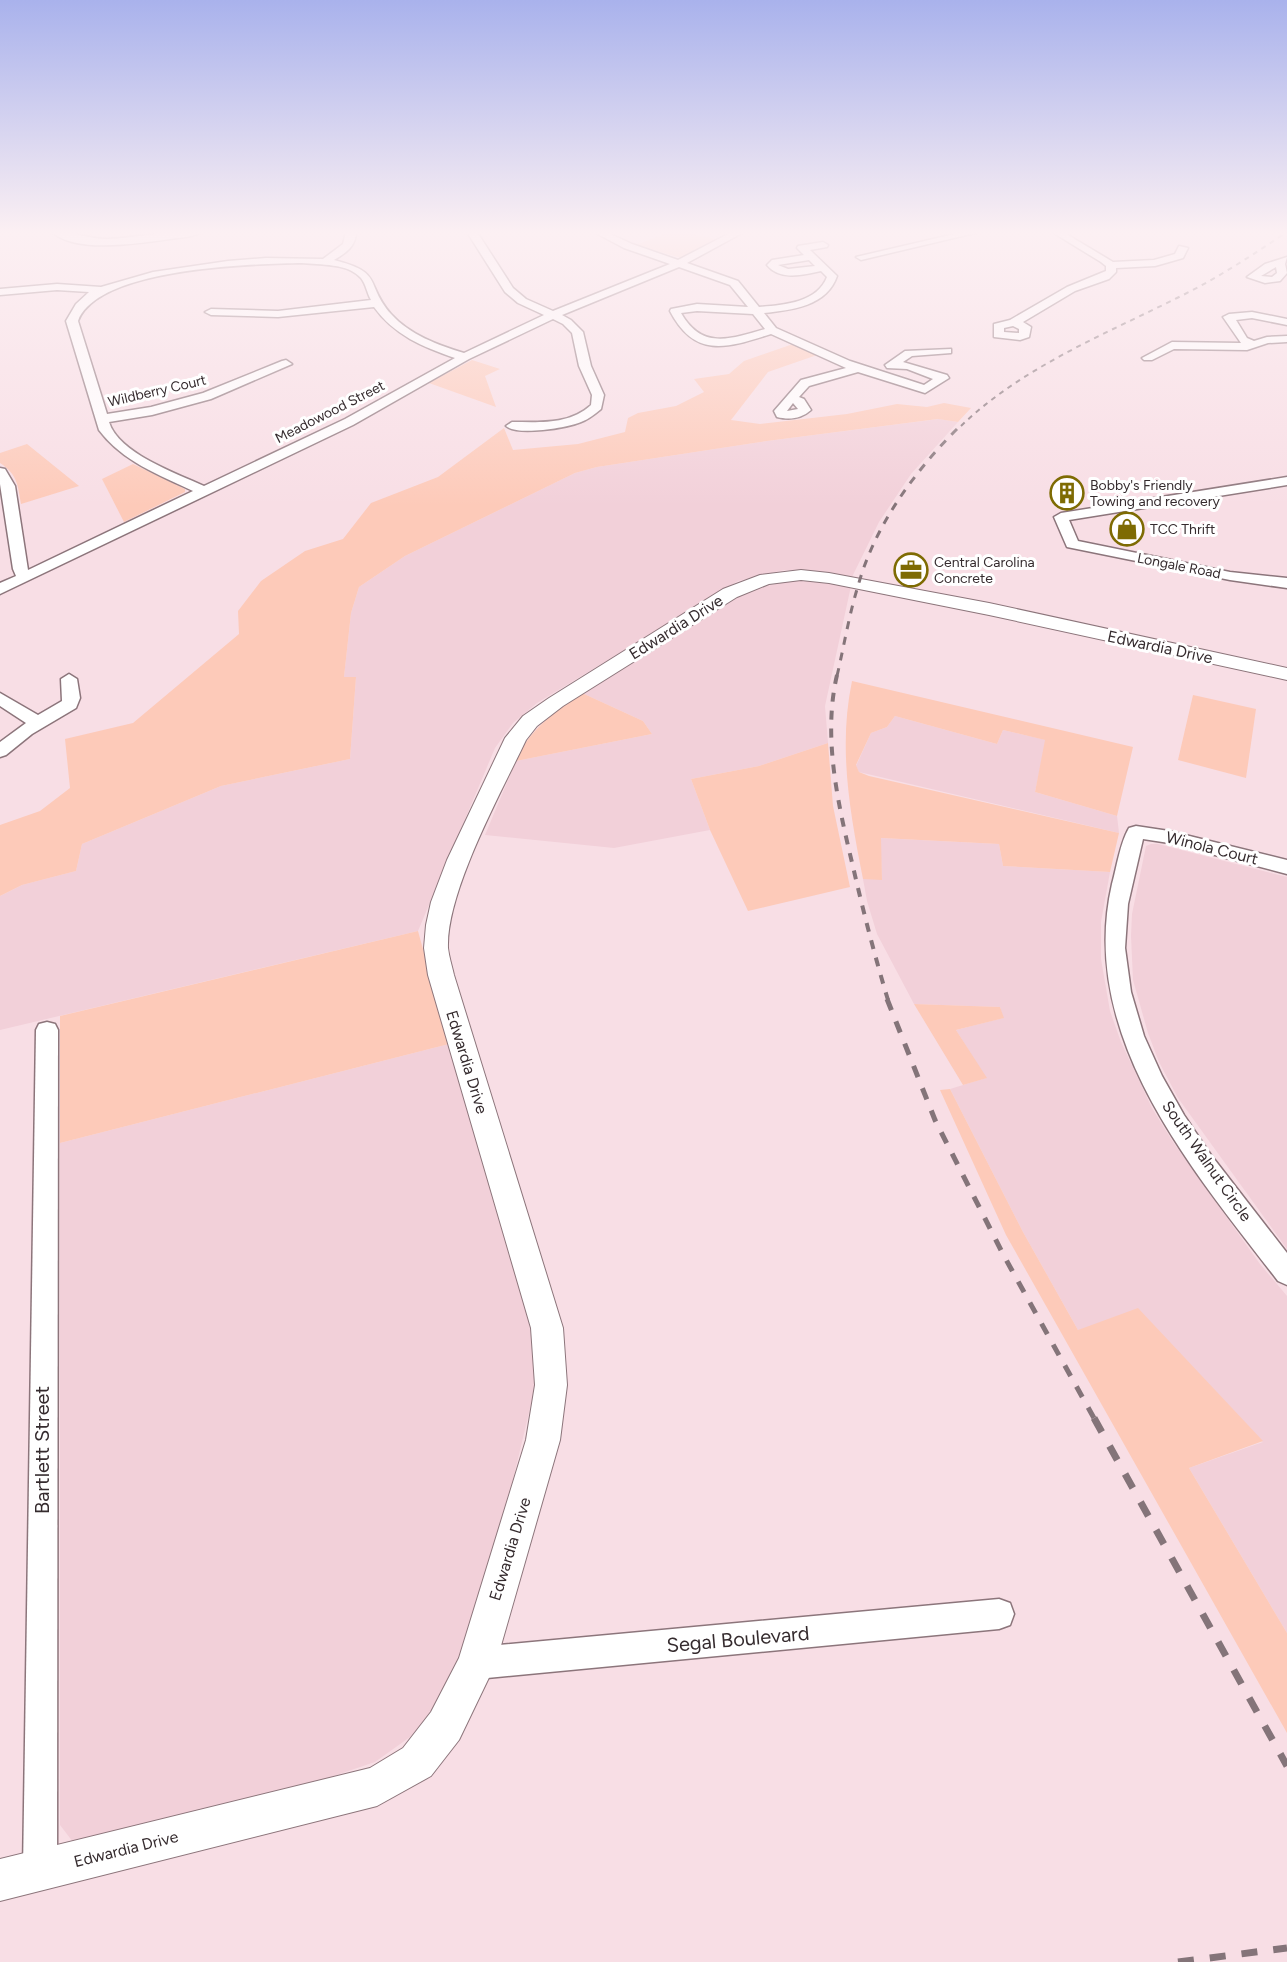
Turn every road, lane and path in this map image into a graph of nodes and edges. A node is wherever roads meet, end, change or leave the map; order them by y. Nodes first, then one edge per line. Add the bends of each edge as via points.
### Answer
1 (73, 324) edge
2 (396, 324) edge
3 (535, 324) edge
4 (569, 324) edge
5 (684, 324) edge
6 (767, 324) edge
7 (1233, 324) edge
8 (772, 330) junction
9 (1287, 339) edge
10 (1254, 345) junction
11 (947, 351) dead end
12 (465, 357) junction
13 (1148, 358) dead end
14 (286, 364) dead end
15 (892, 365) junction
16 (858, 368) junction
17 (878, 373) junction
18 (791, 397) dead end
19 (101, 419) junction
20 (512, 426) dead end
21 (0, 472) edge
22 (1287, 481) edge
23 (202, 491) junction
24 (24, 577) junction
25 (1287, 583) edge
26 (0, 589) edge
27 (1287, 674) edge
28 (69, 679) dead end
29 (0, 698) edge
30 (38, 723) junction
31 (0, 751) edge
32 (1136, 832) joint
33 (1287, 867) edge
34 (47, 1030) dead end
35 (1287, 1273) edge
36 (999, 1614) dead end
37 (477, 1664) junction
38 (39, 1870) junction
39 (0, 1880) edge

1 - 19 street
2 - 12 street via 409,335
3 - 12 street, Meadowood Street
4 - 20 street via 577,332 585,366 598,395 597,406 580,419 564,423
5 - 8 street via 693,336 705,342 734,340
6 - 8 street
7 - 10 street via 1243,340
8 - 16 street
9 - 10 street
10 - 13 street via 1172,345
11 - 15 street via 909,353
12 - 23 street, Meadowood Street via 349,422
14 - 19 street, Wildberry Court via 207,396
15 - 17 street
15 - 17 street via 943,378 925,388
16 - 17 street
16 - 18 street via 805,383
19 - 23 street via 113,441 131,455
21 - 24 street via 8,486
22 - 25 street, Longale Road via 1061,516 1072,544 1230,576
23 - 24 street, Meadowood Street
24 - 26 street, Meadowood Street
27 - 37 main road, Edwardia Drive via 829,578 782,576 749,585 702,610 539,714 516,738 459,860 443,902 436,948 547,1328 551,1385 543,1440
28 - 30 street via 70,704
29 - 30 street
30 - 31 street
32 - 33 street, Winola Court
32 - 35 street, South Walnut Circle via 1117,906 1115,948 1126,1012 1147,1068 1176,1122
34 - 38 street, Bartlett Street
36 - 37 street, Segal Boulevard
37 - 38 main road, Edwardia Drive via 445,1726 417,1762 377,1786
38 - 39 main road, Edwardia Drive

